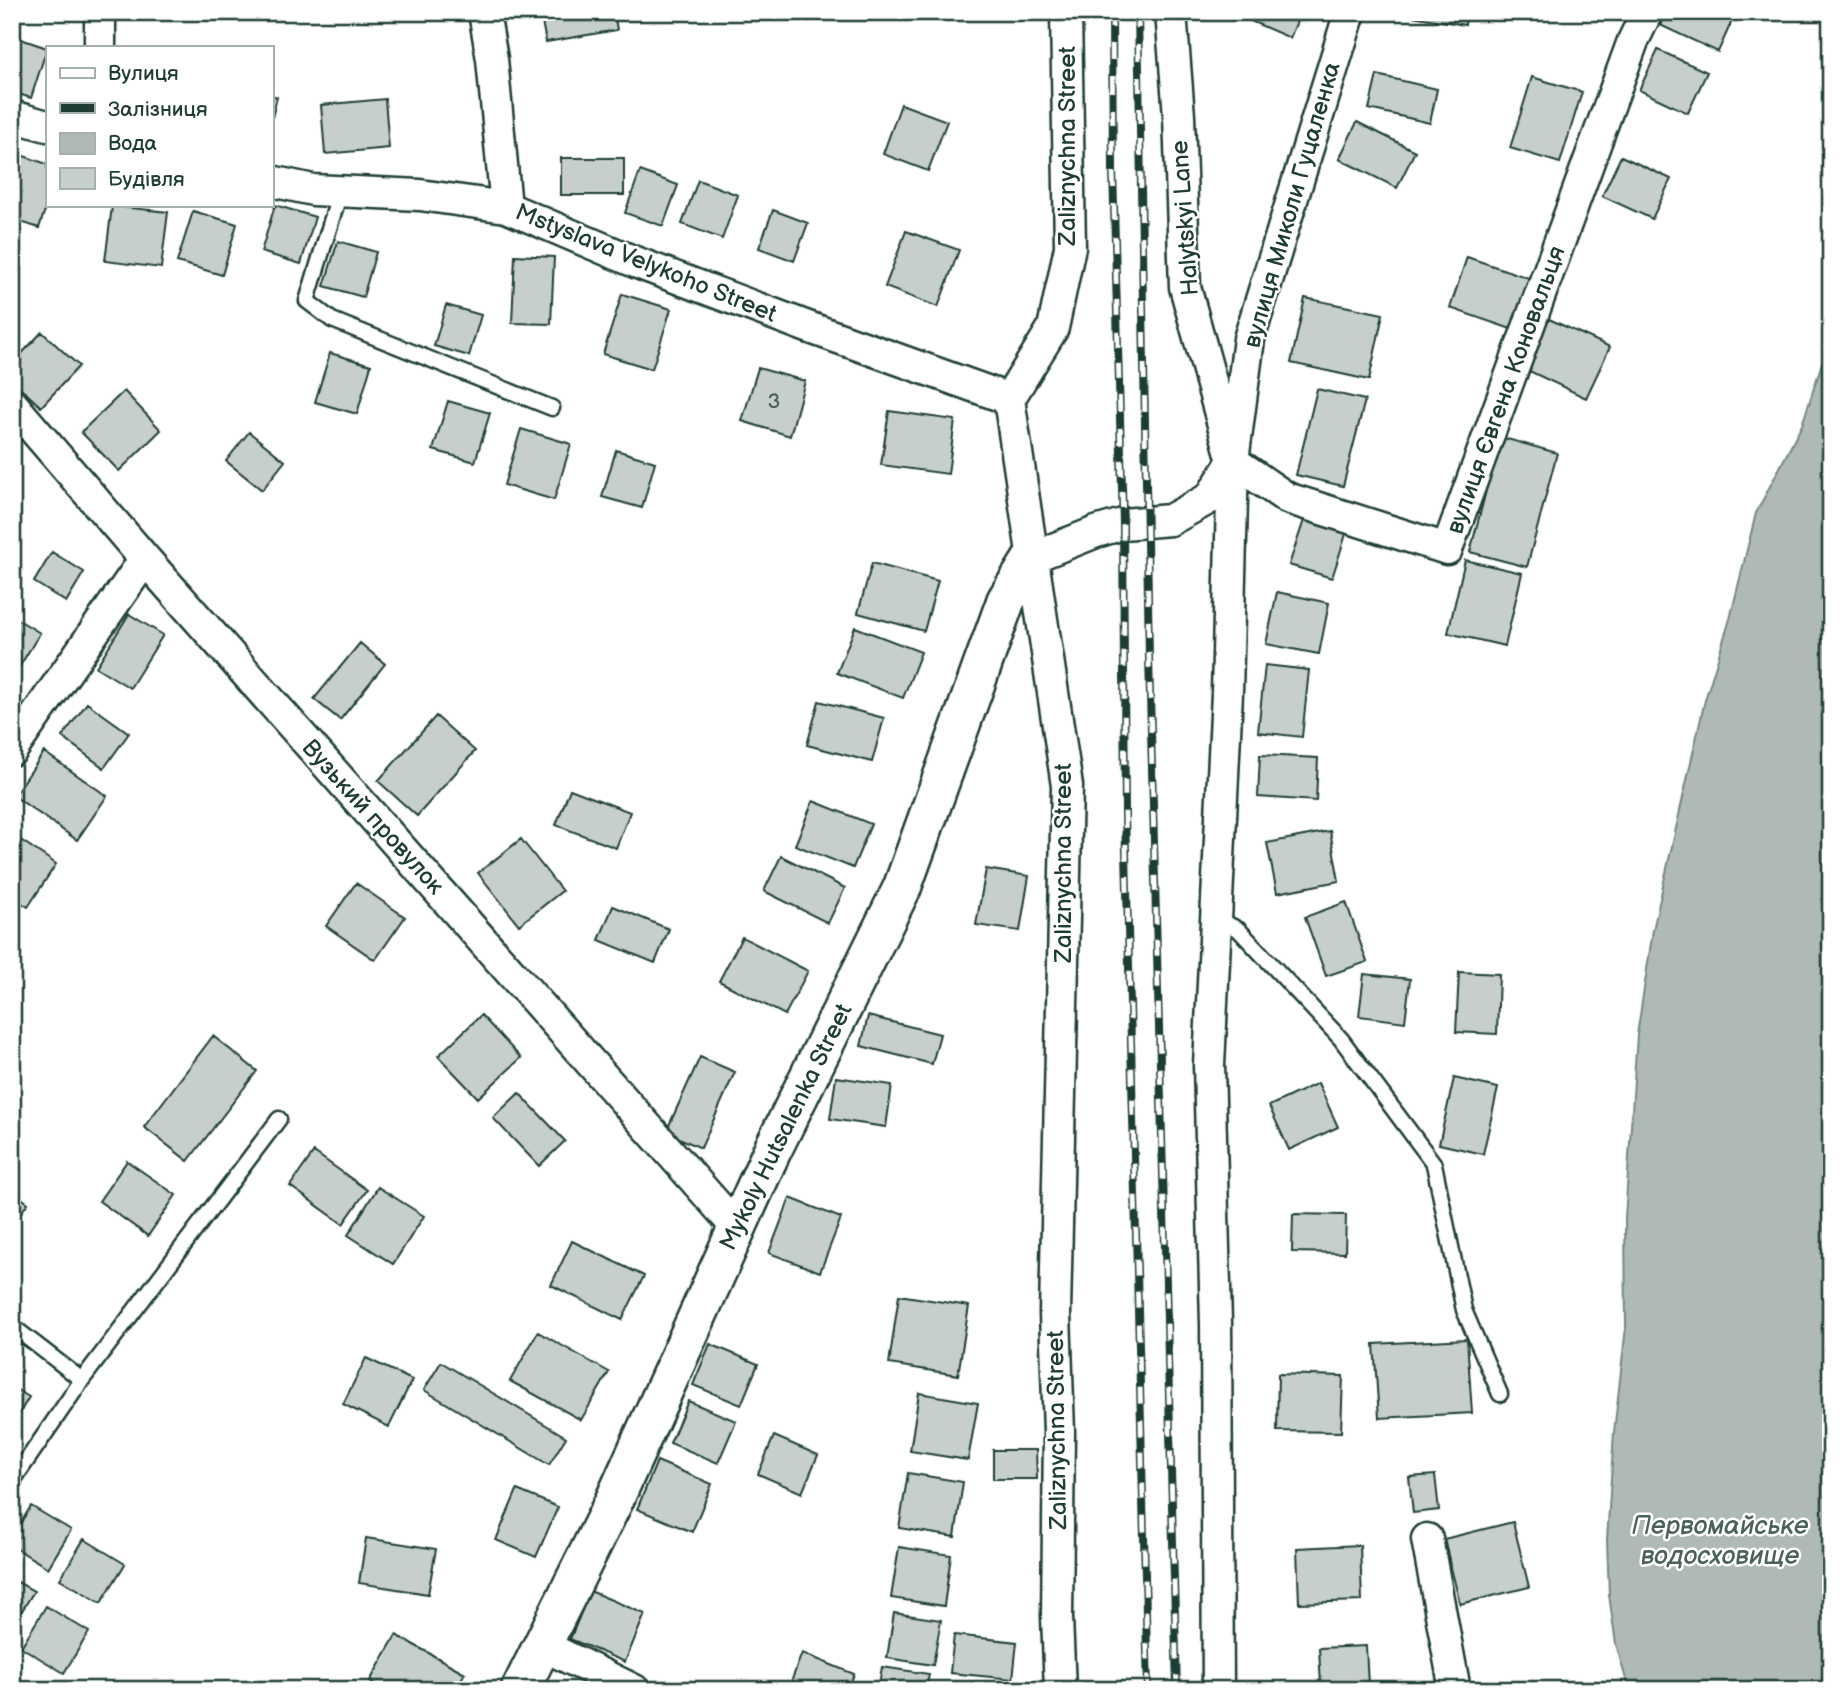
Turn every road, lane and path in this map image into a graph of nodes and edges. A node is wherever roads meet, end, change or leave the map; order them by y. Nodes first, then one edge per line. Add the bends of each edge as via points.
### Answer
1 (100, 12) edge
2 (484, 12) edge
3 (1066, 12) edge
4 (1171, 12) edge
5 (1350, 12) edge
6 (1647, 12) edge
7 (100, 46) edge
8 (12, 116) edge
9 (46, 126) edge
10 (273, 181) edge
11 (340, 192) junction
12 (506, 207) junction
13 (1009, 399) junction
14 (12, 404) edge
15 (552, 408) dead end
16 (1233, 461) junction
17 (1033, 557) junction
18 (145, 559) junction
19 (12, 750) edge
20 (1216, 918) junction
21 (279, 1119) dead end
22 (737, 1228) junction
23 (12, 1326) edge
24 (82, 1380) junction
25 (1500, 1394) dead end
26 (12, 1482) edge
27 (1427, 1539) dead end
28 (542, 1644) junction
29 (520, 1690) edge
30 (634, 1690) edge
31 (1060, 1690) edge
32 (1218, 1690) edge
33 (1455, 1690) edge

1 - 7 street
2 - 12 street
3 - 13 street, Zaliznychna Street via 1070,247 1053,328
4 - 16 street, Halytskyi Lane via 1185,286
5 - 16 street, вулиця Миколи Гуцаленка via 1249,339
6 - 16 street, вулиця Євгена Коновальця via 1447,549 1287,498
8 - 9 street
10 - 11 street, Mstyslava Velykoho Street
11 - 12 street, Mstyslava Velykoho Street via 420,195
11 - 15 lane via 307,301 332,320
12 - 13 street, Mstyslava Velykoho Street via 635,262
13 - 17 street, Zaliznychna Street
14 - 18 street, Вузький провулок
16 - 17 street, вулиця Миколи Гуцаленка via 1210,498 1170,520 1123,524
16 - 20 street
17 - 22 street, Mykoly Hutsalenka Street via 1006,600 902,888
17 - 31 street, Zaliznychna Street via 1067,786 1055,1314
18 - 19 street
18 - 22 street, Вузький провулок
20 - 25 lane via 1239,930 1341,1039 1434,1164 1464,1310
20 - 32 street via 1209,1065
21 - 24 lane
22 - 28 street, Mykoly Hutsalenka Street via 613,1503
23 - 24 lane
24 - 26 lane
27 - 33 street
28 - 29 street, Mykoly Hutsalenka Street
28 - 30 street

